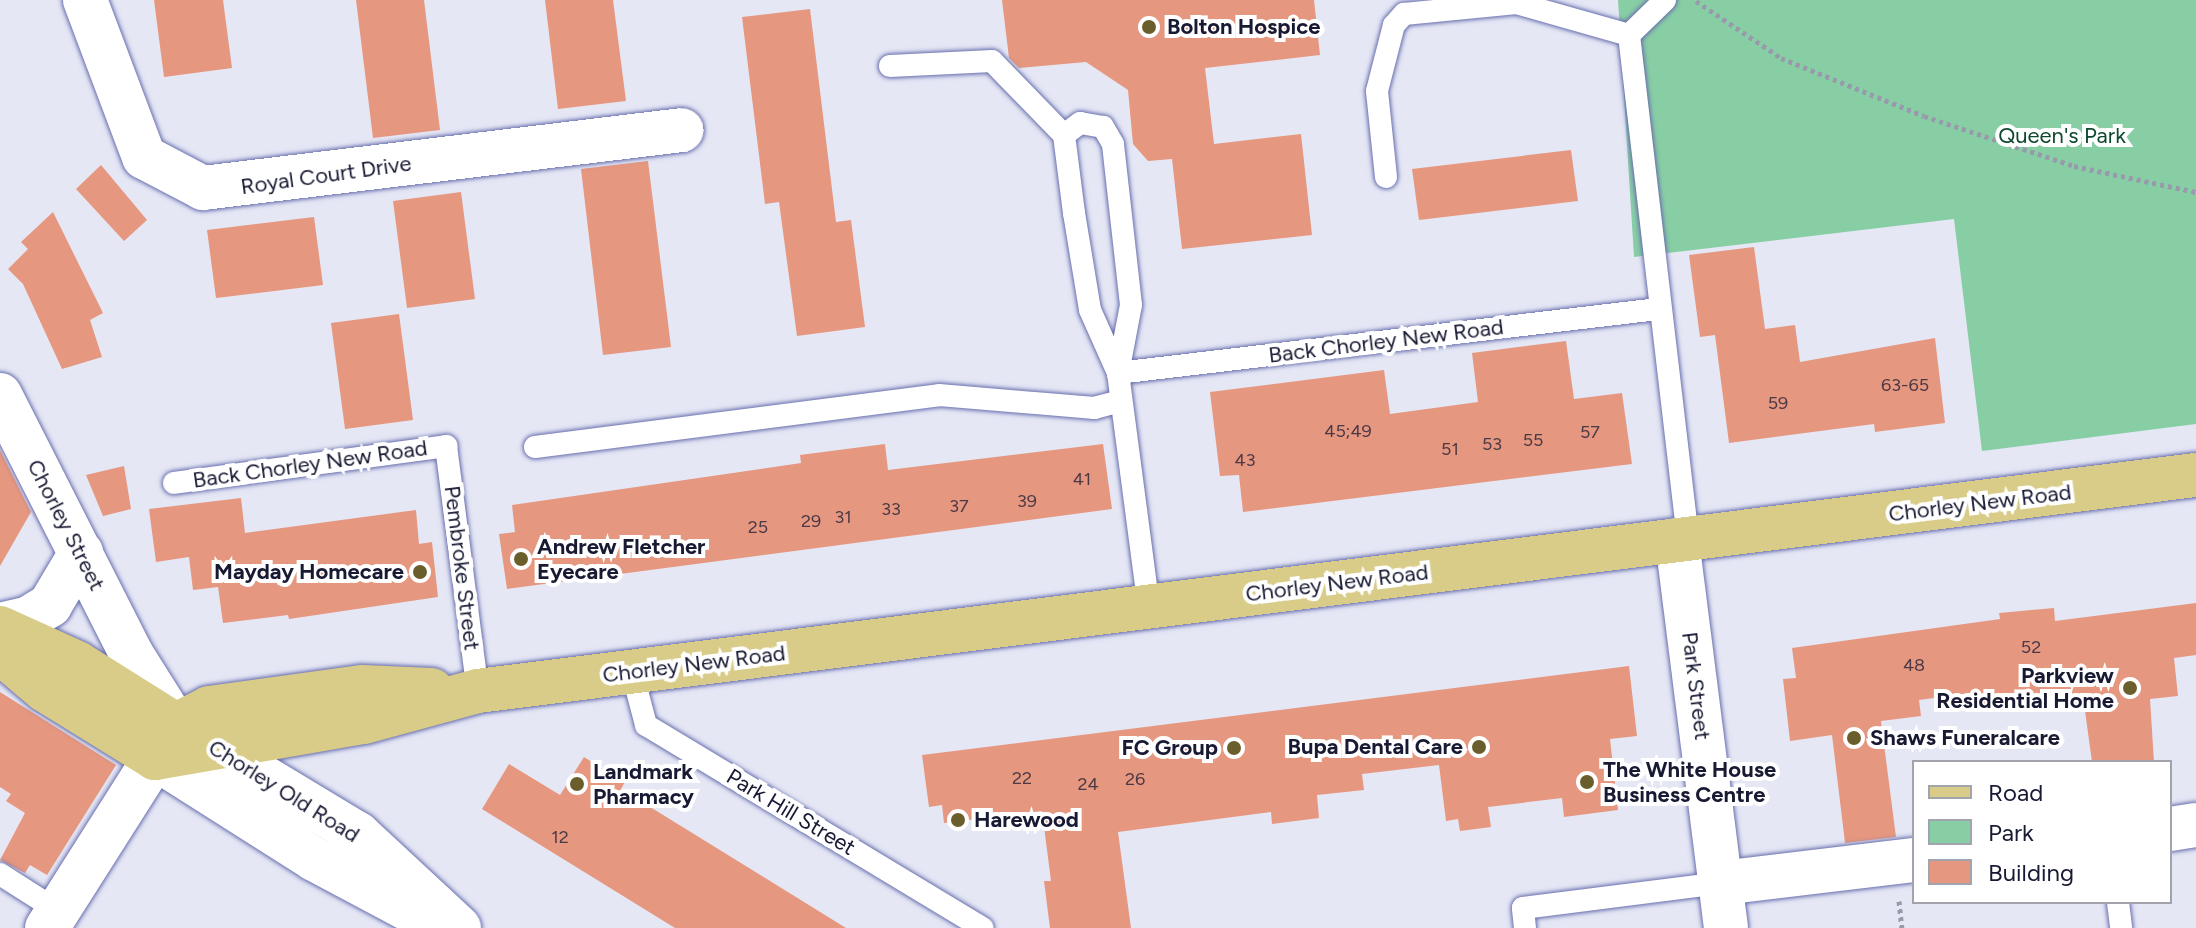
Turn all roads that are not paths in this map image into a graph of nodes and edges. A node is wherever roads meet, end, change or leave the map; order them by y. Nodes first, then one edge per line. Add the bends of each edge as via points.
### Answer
1 (85, 0) edge
2 (1665, 0) edge
3 (1629, 35) junction
4 (890, 66) dead end
5 (682, 130) dead end
6 (1064, 135) junction
7 (1386, 177) dead end
8 (1658, 309) junction
9 (1118, 373) junction
10 (0, 395) edge
11 (1121, 401) junction
12 (446, 446) joint
13 (535, 447) dead end
14 (2196, 475) edge
15 (174, 483) dead end
16 (1682, 540) junction
17 (81, 553) junction
18 (1149, 607) junction
19 (0, 626) edge
20 (0, 652) edge
21 (632, 672) junction
22 (478, 691) junction
23 (158, 729) junction
24 (216, 747) junction
25 (2196, 825) edge
26 (2172, 829) edge
27 (1912, 860) edge
28 (0, 874) edge
29 (1721, 883) junction
30 (2118, 904) edge
31 (1524, 918) edge
32 (52, 919) edge
33 (443, 927) edge
34 (983, 928) edge
35 (1726, 928) edge
36 (2121, 928) edge

1 - 5 street, Royal Court Drive via 144,157 203,188
2 - 3 lane
3 - 7 lane via 1516,3 1404,14 1394,25 1377,91
3 - 8 lane
4 - 6 lane via 992,61
6 - 9 lane via 1090,310
6 - 9 lane via 1070,127 1093,123 1110,134 1113,144 1131,305
8 - 9 lane, Back Chorley New Road
8 - 16 lane
9 - 11 lane
10 - 17 street, Chorley Street
11 - 13 lane via 1094,408 939,395
11 - 18 lane
12 - 15 lane, Back Chorley New Road
12 - 22 lane, Pembroke Street
14 - 16 main road, Chorley New Road
16 - 18 main road, Chorley New Road
16 - 29 street, Park Street
17 - 19 street via 50,605 27,619
17 - 23 street, Chorley Street via 132,655
18 - 21 main road, Chorley New Road
19 - 23 main road via 77,663
20 - 23 main road via 45,690
21 - 22 main road, Chorley New Road
21 - 34 lane, Park Hill Street via 646,725
22 - 23 main road, Chorley New Road via 362,687 209,708
22 - 24 main road, Chorley New Road via 364,722
23 - 24 main road, Chorley New Road
23 - 32 street
23 - 33 street, Chorley Old Road via 314,859
24 - 33 street, Chorley Old Road via 358,834
25 - 26 street
27 - 29 street
28 - 32 lane
29 - 31 lane
29 - 35 street, Park Street
30 - 36 lane

